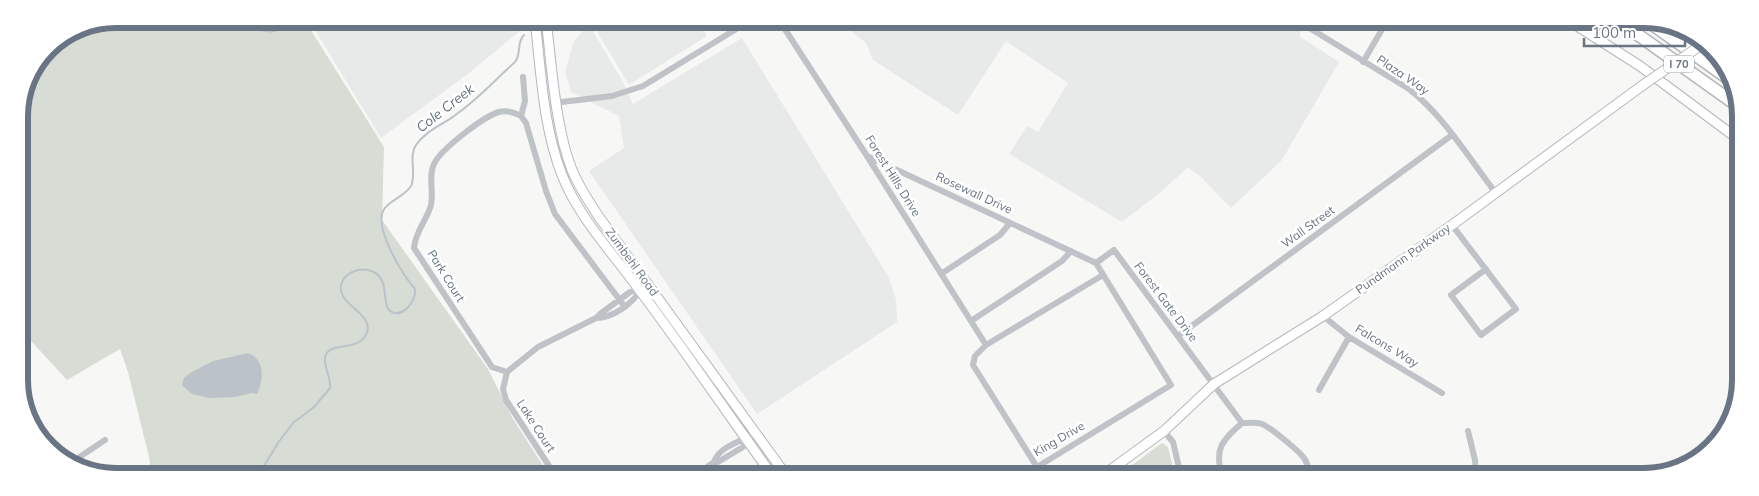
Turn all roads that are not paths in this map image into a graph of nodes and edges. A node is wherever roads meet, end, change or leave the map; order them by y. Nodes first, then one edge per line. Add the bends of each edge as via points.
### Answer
1 (536, 28) edge
2 (547, 28) edge
3 (738, 28) edge
4 (784, 28) edge
5 (1309, 28) edge
6 (1383, 28) edge
7 (1580, 28) edge
8 (1628, 28) edge
9 (1657, 28) edge
10 (1698, 47) edge
11 (1363, 62) junction
12 (1720, 72) edge
13 (523, 77) dead end
14 (1730, 100) edge
15 (557, 103) junction
16 (545, 104) junction
17 (521, 116) junction
18 (1452, 135) junction
19 (1732, 135) edge
20 (868, 156) junction
21 (1495, 192) junction
22 (1010, 222) junction
23 (1452, 225) junction
24 (1071, 250) junction
25 (1096, 263) junction
26 (1486, 269) junction
27 (940, 274) junction
28 (1103, 275) junction
29 (649, 284) junction
30 (640, 290) junction
31 (619, 300) junction
32 (625, 307) junction
33 (1323, 316) junction
34 (596, 318) junction
35 (971, 321) junction
36 (1178, 336) junction
37 (1349, 337) junction
38 (986, 345) junction
39 (507, 372) junction
40 (1214, 384) junction
41 (1319, 390) dead end
42 (1442, 393) dead end
43 (1242, 423) junction
44 (1164, 431) junction
45 (1468, 431) dead end
46 (756, 433) junction
47 (746, 439) junction
48 (105, 440) dead end
49 (76, 459) edge
50 (550, 468) edge
51 (706, 468) edge
52 (767, 468) edge
53 (781, 468) edge
54 (1113, 468) edge
55 (1179, 468) edge
56 (1221, 468) edge
57 (1308, 468) edge
58 (1475, 468) edge

1 - 16 main road, Zumbehl Road
2 - 15 main road, Zumbehl Road
3 - 15 street via 643,86 612,96
4 - 20 street, Forest Hills Drive
5 - 11 street, Plaza Way
6 - 11 street
7 - 19 main road via 1640,66
8 - 14 highway, I 70
9 - 12 highway, I 70
10 - 21 main road, Pundmann Parkway, bridge
11 - 18 street, Plaza Way via 1424,100
13 - 17 street via 526,101
15 - 16 street
15 - 29 main road, Zumbehl Road via 565,149 579,184 599,217
16 - 30 main road, Zumbehl Road via 555,156 566,183 590,225
17 - 31 street via 556,214
17 - 39 street, Park Court via 505,111 486,118 439,154 431,172 430,208 414,240 414,248 488,362 492,367
18 - 21 street, Plaza Way
18 - 36 street, Wall Street
20 - 22 street, Rosewall Drive
20 - 27 street, Forest Hills Drive
21 - 23 main road, Pundmann Parkway
22 - 24 street, Rosewall Drive
22 - 27 street via 1000,235
23 - 26 street
23 - 33 main road, Pundmann Parkway
24 - 25 street, Rosewall Drive
24 - 35 street via 1062,261
25 - 28 street
25 - 36 street, Forest Gate Drive via 1114,250
26 - 26 street via 1516,309 1480,334 1451,295
27 - 35 street, Forest Hills Drive
28 - 38 street, King Drive
28 - 38 street, King Drive via 1171,385 1037,467 973,364 975,356
29 - 30 street
29 - 46 main road, Zumbehl Road
30 - 31 street
30 - 32 street via 635,300
30 - 47 main road, Zumbehl Road
31 - 32 street
31 - 34 street
32 - 34 street
33 - 37 street, Falcons Way
33 - 40 main road, Pundmann Parkway
34 - 39 street via 538,347
35 - 38 street, Forest Hills Drive
36 - 40 street, Forest Gate Drive
37 - 41 street
37 - 42 street, Falcons Way
39 - 50 street, Lake Court via 503,389 506,400
40 - 43 street, Forest Gate Drive
40 - 44 main road, Pundmann Parkway
43 - 56 street via 1220,448
43 - 57 street via 1261,424 1304,457
44 - 54 main road, Pundmann Parkway
44 - 55 street via 1173,442
45 - 58 street
46 - 47 street
46 - 53 main road, Zumbehl Road
47 - 51 street via 726,448
47 - 52 main road, Zumbehl Road
48 - 49 street

